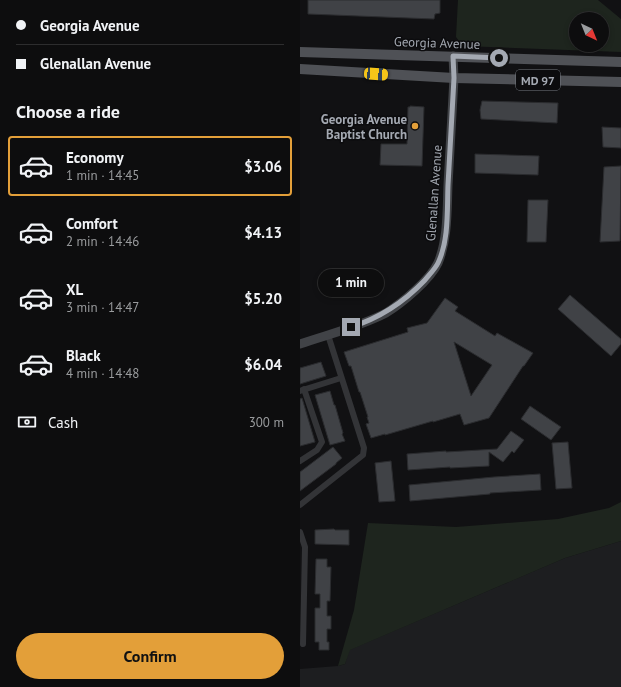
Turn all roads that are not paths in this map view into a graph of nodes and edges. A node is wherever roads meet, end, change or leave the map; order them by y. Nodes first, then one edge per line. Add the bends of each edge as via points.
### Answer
1 (300, 52) edge
2 (453, 56) junction
3 (621, 62) edge
4 (300, 69) edge
5 (454, 78) junction
6 (621, 82) edge
7 (328, 335) junction
8 (300, 344) edge
9 (341, 378) junction
10 (302, 390) edge
11 (300, 462) edge
12 (300, 505) edge
13 (300, 532) edge
14 (302, 556) edge
15 (302, 617) edge
16 (303, 644) dead end

1 - 2 main road, Georgia Avenue / MD 97
2 - 3 main road, Georgia Avenue / MD 97
2 - 5 street, Glenallan Avenue
4 - 5 main road, MD 97
5 - 6 main road, MD 97
5 - 7 street, Glenallan Avenue via 446,224 443,249 437,264 420,285 387,312 365,323
7 - 8 street, Glenallan Avenue
7 - 9 street
9 - 10 street
9 - 12 street via 364,448 362,455
10 - 11 street via 322,442 317,450
13 - 14 street via 305,547
14 - 15 street
15 - 16 street

